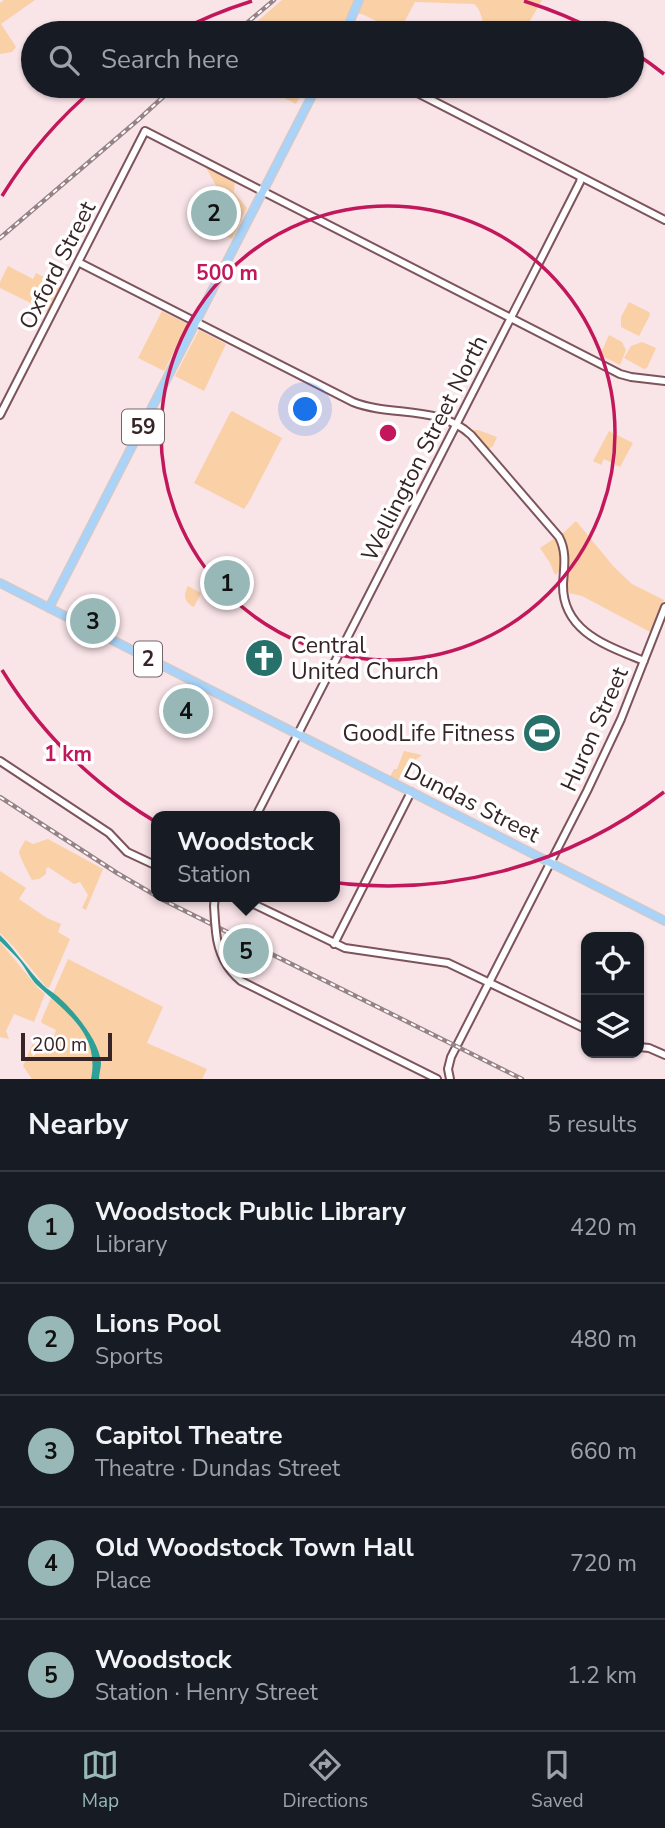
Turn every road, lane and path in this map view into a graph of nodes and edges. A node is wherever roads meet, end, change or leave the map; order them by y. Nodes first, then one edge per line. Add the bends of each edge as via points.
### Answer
1 (359, 0) edge
2 (350, 21) edge
3 (311, 98) edge
4 (427, 98) edge
5 (581, 177) junction
6 (262, 191) junction
7 (665, 220) edge
8 (78, 262) junction
9 (510, 318) junction
10 (196, 322) junction
11 (665, 381) edge
12 (0, 415) edge
13 (456, 423) junction
14 (0, 583) edge
15 (665, 607) edge
16 (49, 608) junction
17 (644, 661) junction
18 (298, 735) junction
19 (0, 761) edge
20 (411, 792) junction
21 (259, 811) edge
22 (151, 863) edge
23 (551, 863) junction
24 (214, 902) edge
25 (249, 902) edge
26 (665, 921) edge
27 (334, 944) junction
28 (490, 982) junction
29 (581, 1027) edge
30 (644, 1049) edge
31 (665, 1055) edge
32 (438, 1079) edge
33 (450, 1079) edge

1 - 2 main road
3 - 6 main road, 59
4 - 5 main road
5 - 7 main road
5 - 9 main road, Wellington Street North
6 - 8 main road, Oxford Street via 145,131
6 - 9 main road
6 - 10 main road, 59
8 - 10 main road
8 - 12 main road, Oxford Street
9 - 11 main road via 620,374
9 - 13 main road, Wellington Street North
10 - 13 main road via 356,403
10 - 16 main road, 59
13 - 17 main road via 559,537 565,557 563,590 576,622 599,642
13 - 18 main road, Wellington Street North
14 - 16 main road, Dundas Street / 2
15 - 17 main road, Huron Street
16 - 18 main road, Dundas Street / 2
17 - 23 main road, Huron Street
18 - 20 main road, Dundas Street / 2
18 - 21 main road, Wellington Street North
19 - 22 main road via 108,833 125,850
20 - 23 main road, Dundas Street / 2
20 - 27 main road
23 - 26 main road, Dundas Street / 2
23 - 28 main road, Huron Street
24 - 32 main road, bridge via 219,952 235,976
25 - 27 main road
27 - 28 main road via 443,962
28 - 29 main road
28 - 33 main road, Huron Street via 451,1057
30 - 31 main road

